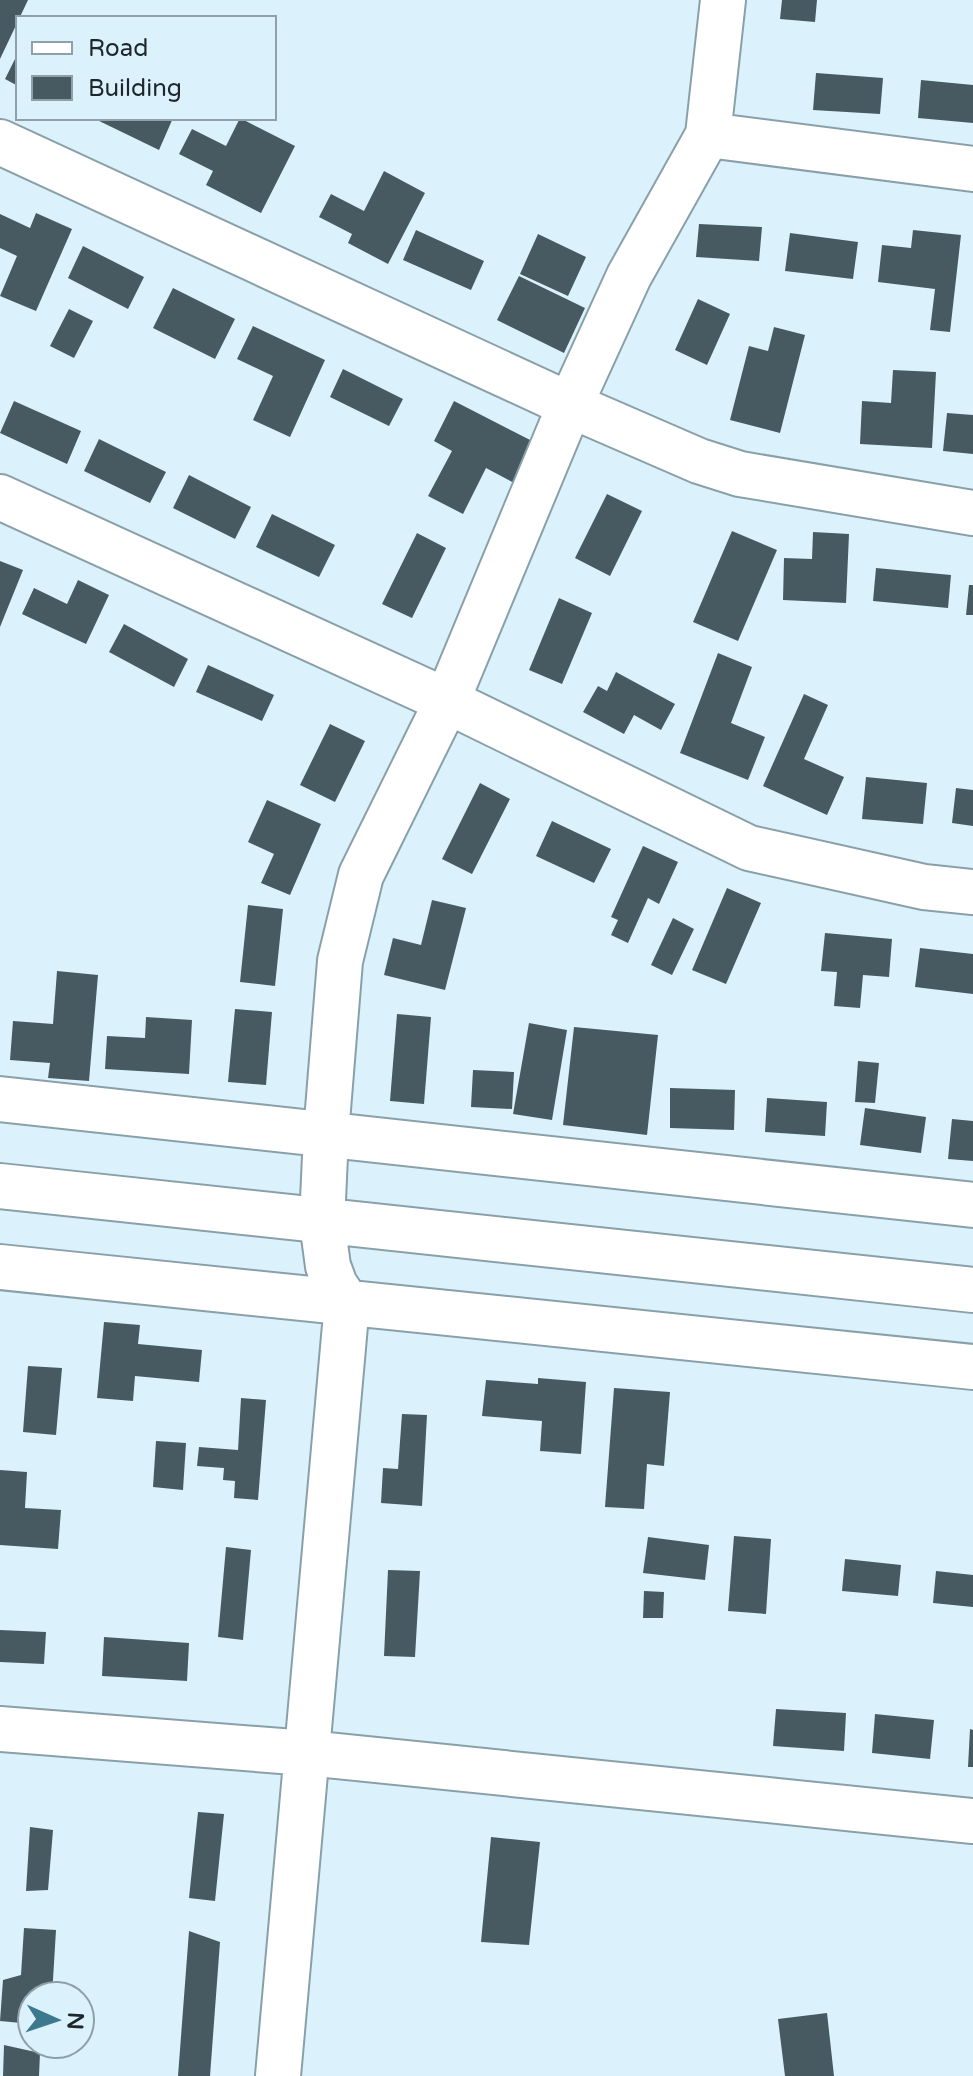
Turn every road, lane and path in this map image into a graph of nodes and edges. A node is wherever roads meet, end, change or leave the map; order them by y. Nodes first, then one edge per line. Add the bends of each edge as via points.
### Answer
1 (723, 0) edge
2 (708, 135) junction
3 (0, 142) edge
4 (973, 169) edge
5 (570, 405) junction
6 (0, 497) edge
7 (973, 513) edge
8 (447, 701) junction
9 (973, 892) edge
10 (0, 1099) edge
11 (326, 1134) junction
12 (0, 1186) edge
13 (973, 1205) edge
14 (322, 1222) junction
15 (0, 1267) edge
16 (973, 1290) edge
17 (347, 1303) junction
18 (973, 1367) edge
19 (0, 1729) edge
20 (307, 1753) junction
21 (973, 1821) edge
22 (278, 2076) edge

1 - 2 street
2 - 4 street
2 - 5 street via 629,276
3 - 5 street
5 - 7 street via 740,474
5 - 8 street
6 - 8 street
8 - 9 street via 749,848 924,887
8 - 11 street via 361,875 340,961
10 - 11 street
11 - 13 street
11 - 14 street
12 - 14 street
14 - 16 street
14 - 17 street via 328,1266
15 - 17 street
17 - 18 street
17 - 20 street
19 - 20 street
20 - 21 street
20 - 22 street

